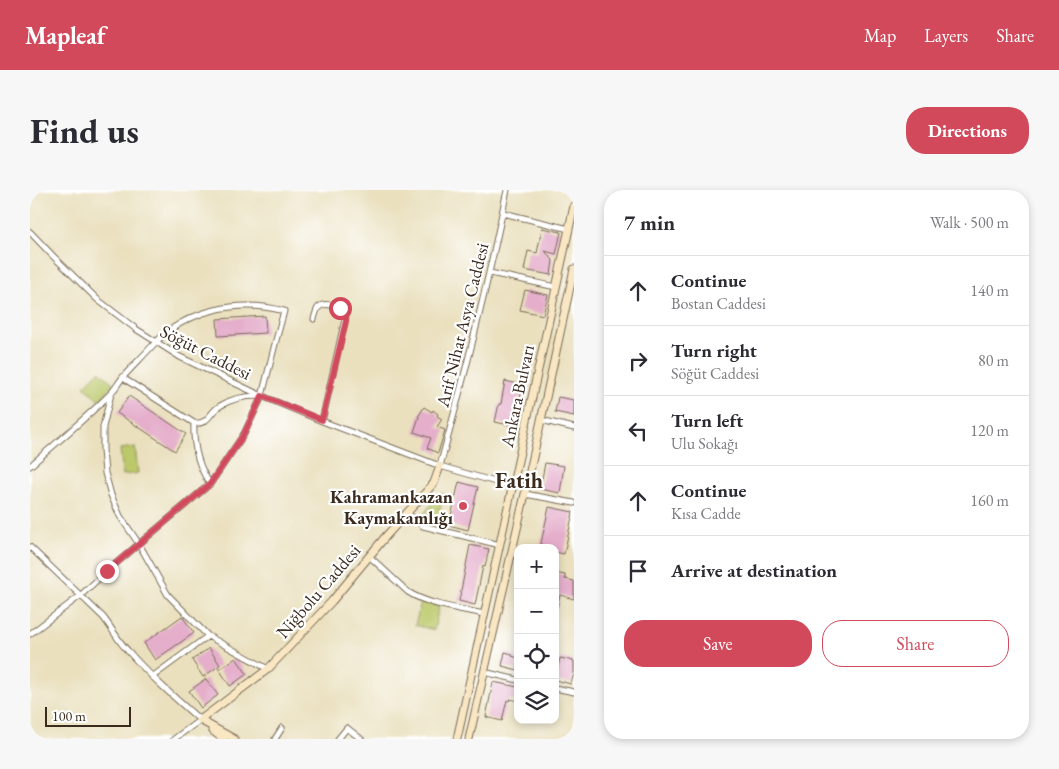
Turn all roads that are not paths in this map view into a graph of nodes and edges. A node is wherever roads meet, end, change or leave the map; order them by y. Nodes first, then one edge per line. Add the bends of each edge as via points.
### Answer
1 (507, 190) edge
2 (574, 206) edge
3 (503, 213) junction
4 (569, 229) junction
5 (30, 232) edge
6 (574, 269) edge
7 (490, 273) junction
8 (556, 287) junction
9 (314, 319) dead end
10 (156, 342) junction
11 (123, 378) junction
12 (111, 394) junction
13 (262, 396) junction
14 (322, 420) junction
15 (541, 420) junction
16 (194, 423) junction
17 (574, 428) edge
18 (30, 466) edge
19 (440, 466) junction
20 (210, 484) junction
21 (513, 486) junction
22 (525, 494) junction
23 (574, 503) edge
24 (407, 513) junction
25 (139, 544) junction
26 (500, 545) junction
27 (30, 547) edge
28 (370, 556) junction
29 (80, 596) junction
30 (485, 614) junction
31 (30, 634) edge
32 (208, 636) junction
33 (268, 670) junction
34 (484, 672) junction
35 (152, 677) junction
36 (514, 679) edge
37 (559, 689) edge
38 (574, 692) edge
39 (200, 720) junction
40 (282, 728) dead end
41 (358, 738) edge
42 (174, 739) edge
43 (223, 739) edge
44 (234, 739) edge
45 (275, 739) edge
46 (338, 739) edge
47 (457, 739) edge
48 (469, 739) edge

1 - 3 street, Arif Nihat Asya Caddesi
2 - 4 main road, Ankara Bulvarı
3 - 4 street
3 - 7 street, Arif Nihat Asya Caddesi
4 - 8 main road, Ankara Bulvarı
5 - 10 street, Söğüt Caddesi via 98,300
6 - 15 main road, Ankara Bulvarı
7 - 8 street
7 - 19 street, Arif Nihat Asya Caddesi
8 - 21 main road, Ankara Bulvarı
9 - 14 street via 320,306 329,305 343,310 346,315
10 - 11 street
10 - 13 street, Söğüt Caddesi
10 - 13 street via 172,328 212,310 243,306 284,311
11 - 12 street
11 - 16 street
12 - 18 street
12 - 25 street via 103,433 105,473 120,516
13 - 14 street, Söğüt Caddesi
13 - 16 street via 229,400 216,407 204,422
13 - 20 street via 244,434
14 - 19 street, Söğüt Caddesi
15 - 17 street
15 - 22 main road, Ankara Bulvarı
16 - 20 street via 198,458
19 - 21 street, Söğüt Caddesi
19 - 24 main road, Niğbolu Caddesi via 434,483
20 - 25 street
21 - 26 main road, Ankara Bulvarı
22 - 23 street
22 - 34 main road, Ankara Bulvarı
24 - 26 street via 423,526
24 - 28 main road, Niğbolu Caddesi
25 - 29 street
25 - 32 street via 168,594
26 - 30 main road, Ankara Bulvarı
27 - 29 street
28 - 30 street via 415,597
28 - 33 main road, Niğbolu Caddesi
29 - 31 street
29 - 35 street via 103,617 127,651
30 - 47 main road, Ankara Bulvarı
32 - 33 street
32 - 35 street
33 - 39 main road, Niğbolu Caddesi
34 - 36 street
34 - 48 main road, Ankara Bulvarı
35 - 39 street
37 - 38 street
39 - 42 street
39 - 43 main road
39 - 44 main road
40 - 45 street
41 - 46 street via 347,728

